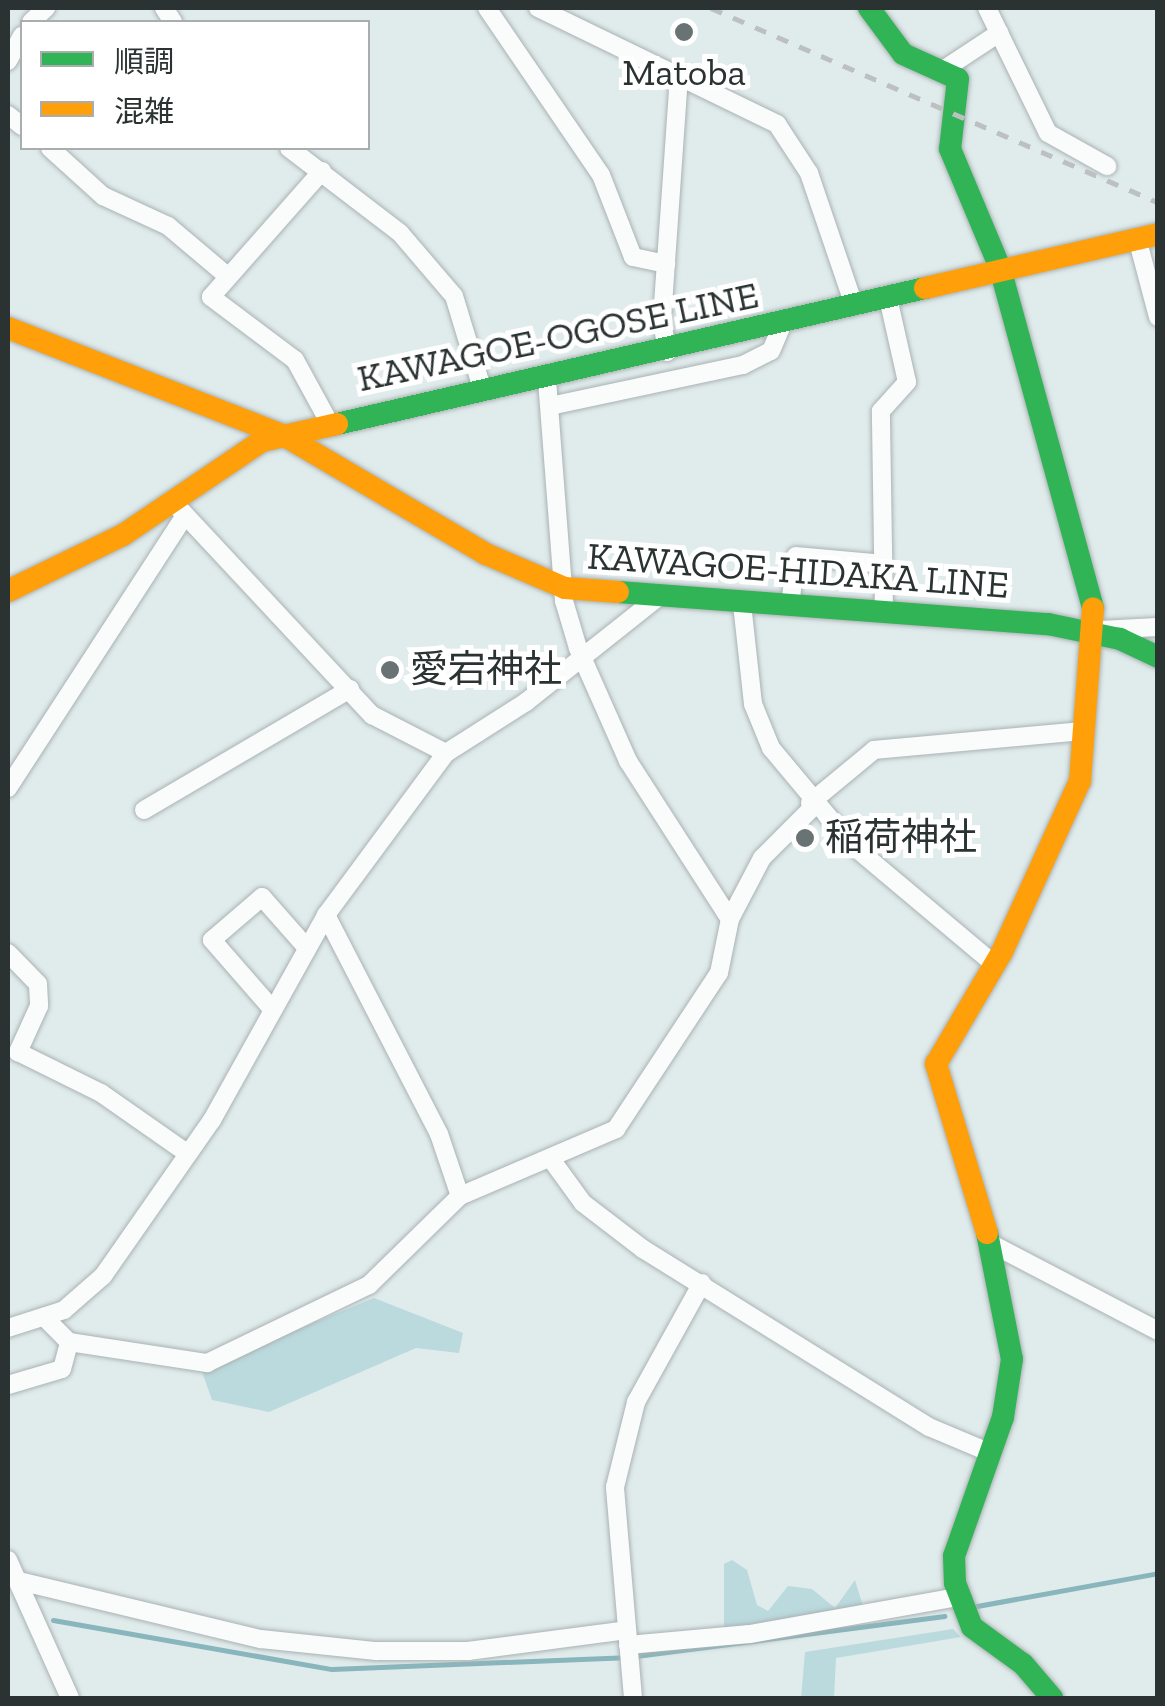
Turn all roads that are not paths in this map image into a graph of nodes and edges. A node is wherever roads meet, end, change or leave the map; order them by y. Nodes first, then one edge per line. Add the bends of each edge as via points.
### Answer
1 (488, 8) edge
2 (538, 8) edge
3 (869, 8) edge
4 (987, 8) edge
5 (999, 33) junction
6 (946, 68) junction
7 (679, 78) junction
8 (52, 150) edge
9 (292, 150) edge
10 (1107, 166) dead end
11 (322, 172) junction
12 (1147, 236) edge
13 (666, 264) junction
14 (1000, 268) junction
15 (225, 274) junction
16 (888, 298) junction
17 (854, 305) junction
18 (1158, 317) edge
19 (784, 323) junction
20 (8, 328) edge
21 (668, 352) junction
22 (547, 380) junction
23 (482, 388) junction
24 (550, 406) junction
25 (330, 424) junction
26 (285, 436) junction
27 (180, 509) junction
28 (884, 564) junction
29 (565, 588) junction
30 (8, 591) edge
31 (656, 600) junction
32 (742, 604) junction
33 (790, 606) junction
34 (884, 612) junction
35 (1158, 627) edge
36 (1094, 631) junction
37 (1158, 658) edge
38 (582, 659) junction
39 (350, 689) junction
40 (1082, 731) junction
41 (446, 753) junction
42 (8, 788) edge
43 (812, 805) junction
44 (144, 810) dead end
45 (326, 915) junction
46 (730, 919) junction
47 (307, 948) junction
48 (8, 953) edge
49 (994, 964) junction
50 (273, 1010) junction
51 (188, 1154) junction
52 (551, 1159) junction
53 (460, 1196) junction
54 (988, 1242) junction
55 (702, 1284) junction
56 (45, 1318) junction
57 (8, 1328) edge
58 (1158, 1331) edge
59 (68, 1342) junction
60 (8, 1385) edge
61 (990, 1453) junction
62 (8, 1560) edge
63 (19, 1581) junction
64 (958, 1597) junction
65 (627, 1637) junction
66 (70, 1698) edge
67 (633, 1698) edge
68 (1052, 1698) edge

1 - 13 street via 601,175 633,257
2 - 7 street
3 - 6 main road via 903,54
4 - 5 street
5 - 6 street
5 - 10 street via 1048,133
6 - 14 main road via 958,79 950,150
7 - 13 street
7 - 17 street via 777,124 808,174
8 - 15 street via 103,196 168,226
9 - 11 street
11 - 15 street
11 - 23 street via 400,234 454,296
12 - 14 main road, KAWAGOE-OGOSE LINE
12 - 18 street
13 - 21 street
14 - 16 main road, KAWAGOE-OGOSE LINE
14 - 36 main road
15 - 25 street via 211,296 296,360
16 - 17 main road, KAWAGOE-OGOSE LINE
16 - 28 street via 908,382 881,411
17 - 19 main road, KAWAGOE-OGOSE LINE
19 - 21 main road, KAWAGOE-OGOSE LINE
19 - 24 street via 772,350 743,365
20 - 26 main road, KAWAGOE-HIDAKA LINE
21 - 22 main road, KAWAGOE-OGOSE LINE
22 - 23 main road, KAWAGOE-OGOSE LINE
22 - 24 street
23 - 25 main road, KAWAGOE-OGOSE LINE
24 - 29 street
25 - 26 main road, KAWAGOE-OGOSE LINE
26 - 27 main road, KAWAGOE-OGOSE LINE via 240,451
26 - 29 main road, KAWAGOE-HIDAKA LINE via 486,554
27 - 30 main road, KAWAGOE-OGOSE LINE
27 - 39 street via 279,624
27 - 42 street
28 - 33 street via 796,556
28 - 34 street
29 - 31 main road, KAWAGOE-HIDAKA LINE
29 - 38 street
31 - 32 main road, KAWAGOE-HIDAKA LINE
31 - 38 street
32 - 33 main road, KAWAGOE-HIDAKA LINE
32 - 43 street via 753,704 771,748
33 - 34 main road, KAWAGOE-HIDAKA LINE
34 - 36 main road, KAWAGOE-HIDAKA LINE
35 - 36 street
36 - 37 main road, KAWAGOE-HIDAKA LINE
36 - 40 main road
38 - 41 street
38 - 46 street via 628,761
39 - 41 street via 386,726
39 - 44 street
40 - 43 street via 874,750
40 - 49 main road via 1080,781
41 - 45 street
43 - 46 street via 769,849
43 - 49 street via 896,888
45 - 47 street
45 - 53 street via 438,1134
46 - 52 street via 719,972 628,1115 600,1139
47 - 50 street
47 - 50 street via 262,896 212,940
48 - 51 street via 38,984 40,1006 18,1052 101,1094
49 - 54 main road via 936,1064
50 - 51 street
51 - 56 street via 103,1276 76,1303
52 - 53 street
52 - 55 street via 604,1220
53 - 59 street via 369,1284 207,1362
54 - 58 street
54 - 61 main road via 1012,1359
55 - 61 street via 930,1428
55 - 65 street via 636,1402 621,1454 615,1524
56 - 57 street
56 - 59 street
59 - 60 street via 62,1369
61 - 64 main road via 954,1556
62 - 63 street
63 - 65 street via 260,1639 376,1651 468,1651
63 - 66 street
64 - 65 street via 750,1634
64 - 68 main road via 984,1639 1023,1664
65 - 67 street

